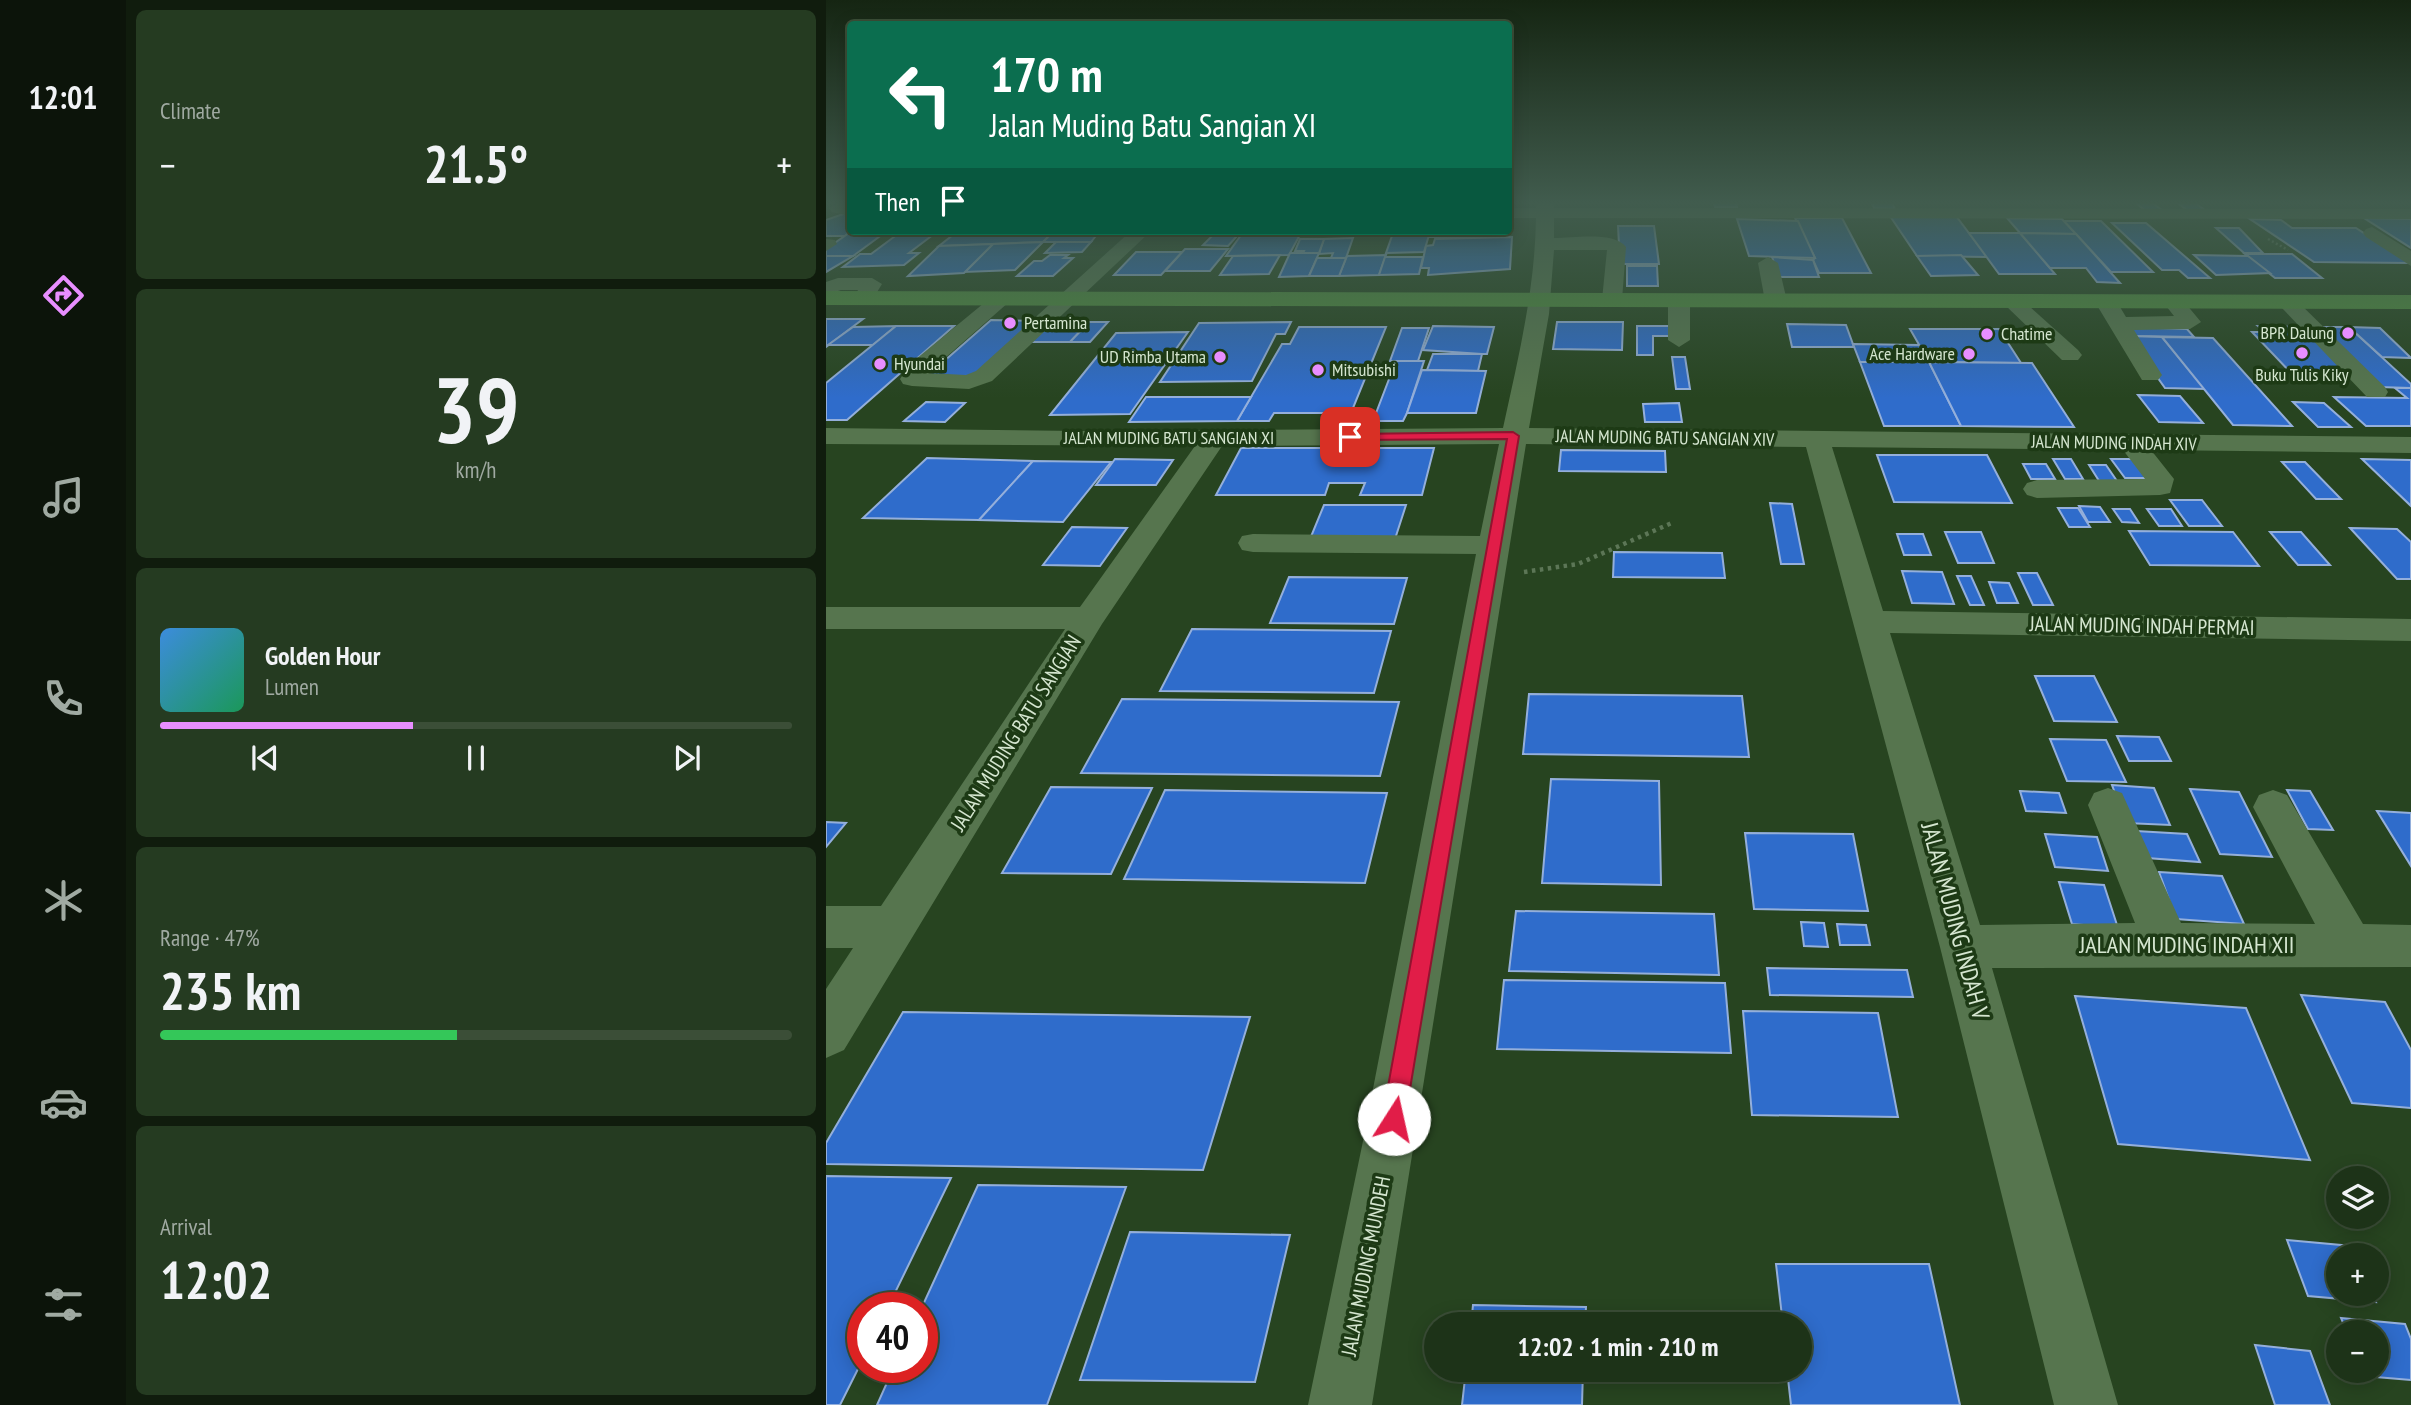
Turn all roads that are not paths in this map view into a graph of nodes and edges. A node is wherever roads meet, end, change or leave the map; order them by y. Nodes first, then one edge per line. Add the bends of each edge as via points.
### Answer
1 (1103, 267) edge
2 (1543, 267) edge
3 (1615, 267) edge
4 (1769, 267) edge
5 (826, 289) edge
6 (826, 298) edge
7 (864, 298) junction
8 (1002, 298) junction
9 (1539, 299) junction
10 (1612, 300) junction
11 (1679, 301) junction
12 (1776, 301) junction
13 (2012, 301) junction
14 (2105, 302) junction
15 (2174, 302) junction
16 (2287, 302) junction
17 (2409, 304) edge
18 (1060, 305) junction
19 (2121, 324) junction
20 (1679, 340) dead end
21 (2070, 355) dead end
22 (2150, 375) dead end
23 (2376, 392) dead end
24 (826, 436) edge
25 (1513, 436) junction
26 (1214, 438) junction
27 (1817, 440) junction
28 (2133, 444) junction
29 (2411, 444) edge
30 (2037, 489) dead end
31 (1253, 542) dead end
32 (1491, 561) junction
33 (826, 618) edge
34 (1088, 618) junction
35 (1872, 622) junction
36 (2411, 631) edge
37 (2108, 804) dead end
38 (2273, 807) dead end
39 (826, 927) edge
40 (894, 927) junction
41 (2167, 944) junction
42 (2351, 946) junction
43 (2411, 946) edge
44 (1963, 947) junction
45 (826, 1032) edge
46 (1340, 1405) edge
47 (2086, 1405) edge

1 - 18 street
2 - 9 street, JALAN MUDING MUNDEH
3 - 10 street
4 - 12 street
5 - 7 street via 838,284 872,284
6 - 7 main road
7 - 8 main road
8 - 18 main road
8 - 18 street via 912,379 970,382 984,376
9 - 10 main road
9 - 18 main road
9 - 25 street, JALAN MUDING MUNDEH
10 - 11 main road
11 - 12 main road
11 - 20 street
12 - 13 main road
13 - 14 main road
13 - 21 street
14 - 15 main road
14 - 19 street
15 - 16 main road
15 - 19 street via 2190,322
16 - 17 main road
16 - 23 street
19 - 22 street
24 - 26 street, JALAN MUDING BATU SANGIAN XI via 992,438 980,454 1051,457 1063,455 1079,439
25 - 26 street, JALAN MUDING BATU SANGIAN XI
25 - 27 street, JALAN MUDING BATU SANGIAN XIV
25 - 32 street, JALAN MUDING MUNDEH
26 - 34 street, JALAN MUDING BATU SANGIAN
27 - 28 street, JALAN MUDING INDAH XIV
27 - 35 street, JALAN MUDING INDAH V
28 - 29 street, JALAN MUDING INDAH XIV
28 - 30 street via 2160,479 2160,487
31 - 32 street
32 - 46 street, JALAN MUDING MUNDEH
33 - 34 street
34 - 40 street, JALAN MUDING BATU SANGIAN
35 - 36 street, JALAN MUDING INDAH PERMAI
35 - 44 street, JALAN MUDING INDAH V
37 - 41 street
38 - 42 street
39 - 40 street
40 - 45 street, JALAN MUDING BATU SANGIAN
41 - 42 street, JALAN MUDING INDAH XII
41 - 44 street, JALAN MUDING INDAH XII
42 - 43 street, JALAN MUDING INDAH XII
44 - 47 street, JALAN MUDING INDAH V

